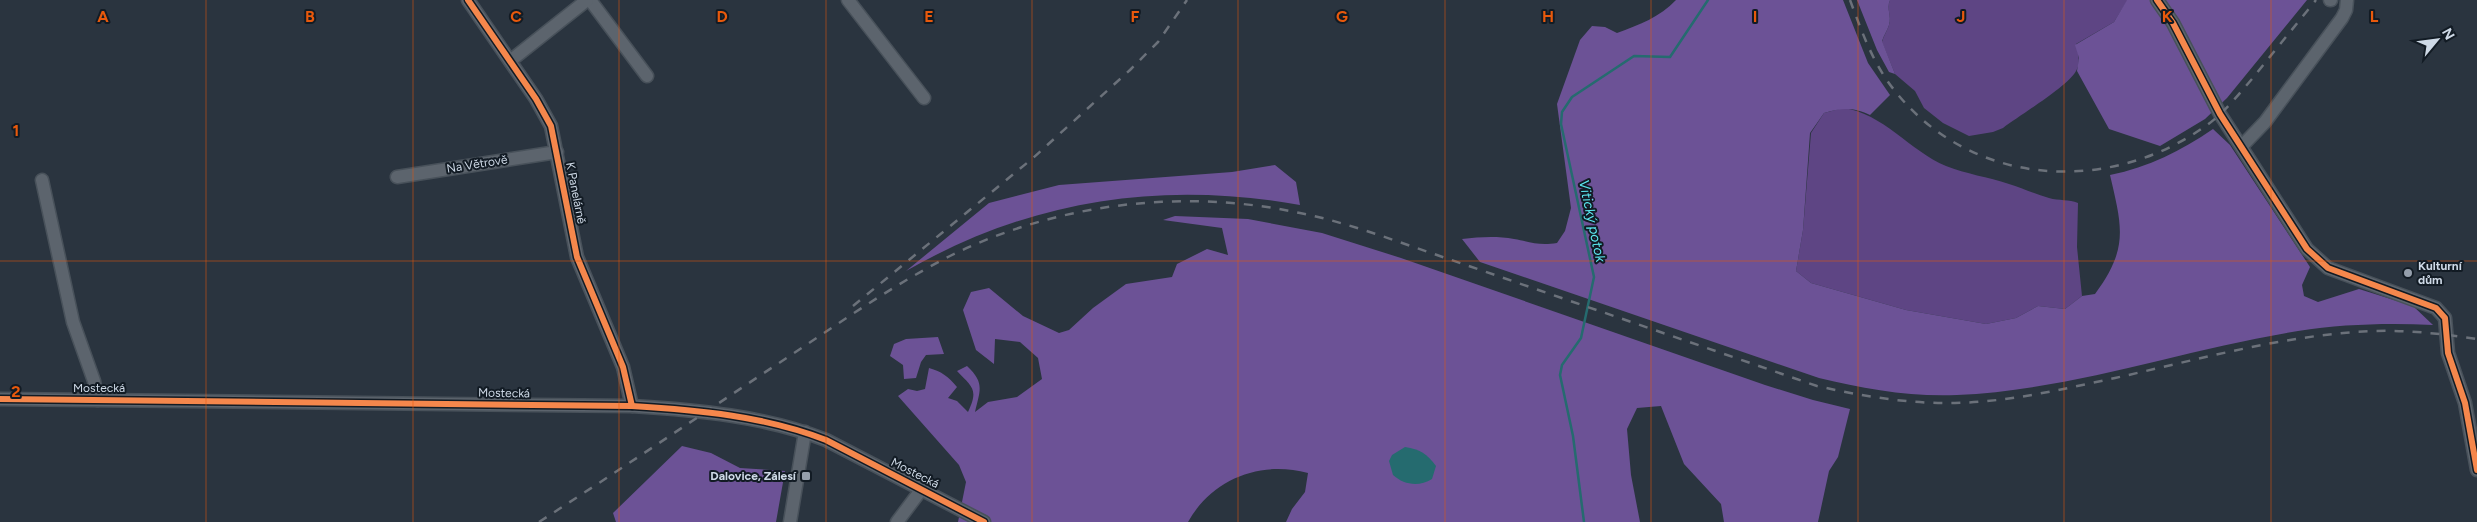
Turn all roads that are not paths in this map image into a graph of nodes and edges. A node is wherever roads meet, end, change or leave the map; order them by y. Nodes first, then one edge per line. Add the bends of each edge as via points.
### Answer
1 (468, 0) edge
2 (588, 0) edge
3 (848, 0) edge
4 (2157, 0) edge
5 (2347, 0) edge
6 (510, 61) junction
7 (647, 76) dead end
8 (924, 98) dead end
9 (2242, 146) junction
10 (556, 152) junction
11 (397, 177) dead end
12 (42, 180) dead end
13 (0, 399) edge
14 (96, 400) junction
15 (632, 406) junction
16 (805, 432) junction
17 (2477, 468) edge
18 (921, 490) junction
19 (790, 522) edge
20 (897, 522) edge
21 (984, 522) edge

1 - 6 street, K Panelárně
2 - 6 street
2 - 7 street
3 - 8 street
4 - 9 street via 2173,23 2220,114
5 - 9 street via 2342,18 2265,122
6 - 10 street, K Panelárně via 552,126
9 - 17 street via 2307,249 2328,268 2436,308 2445,318 2448,353 2466,403
10 - 11 street, Na Větrově
10 - 15 street, K Panelárně via 577,257 623,368
12 - 14 street, Mostecká via 73,322 94,381
13 - 14 street, Mostecká
14 - 15 street, Mostecká
15 - 16 street, Mostecká via 706,411
16 - 18 street, Mostecká
16 - 19 street
18 - 20 street
18 - 21 street, Mostecká

